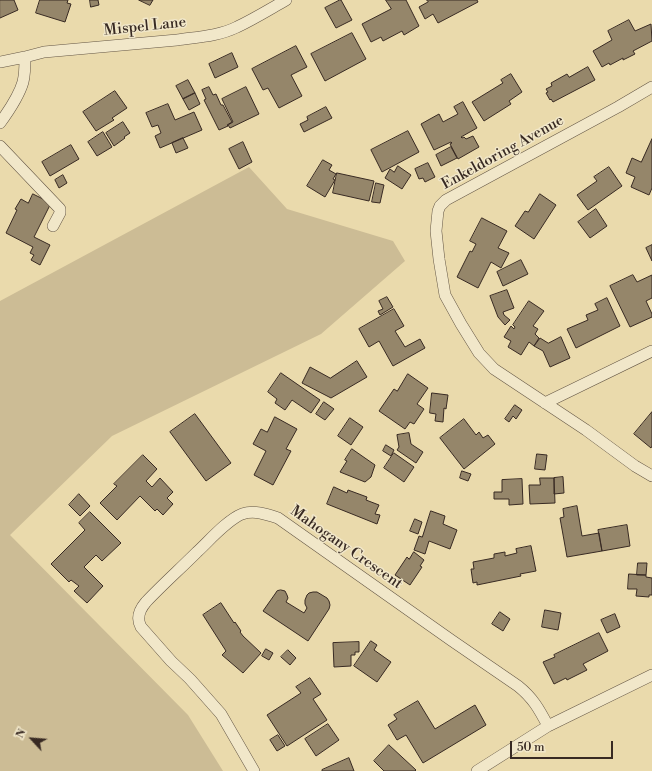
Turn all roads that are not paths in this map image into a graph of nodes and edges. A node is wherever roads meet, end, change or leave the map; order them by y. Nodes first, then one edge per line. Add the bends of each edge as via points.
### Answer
1 (286, 0) edge
2 (25, 57) junction
3 (0, 62) edge
4 (652, 87) edge
5 (0, 123) edge
6 (0, 146) edge
7 (54, 226) dead end
8 (652, 351) edge
9 (545, 402) junction
10 (652, 476) edge
11 (652, 675) edge
12 (548, 726) junction
13 (254, 771) edge
14 (477, 771) edge

1 - 2 street, Mispel Lane via 238,27 217,34 44,52
2 - 3 street, Mispel Lane
2 - 5 street via 23,83
4 - 9 street, Enkeldoring Avenue via 446,200 438,211 436,231 446,296 461,324 478,353 494,369
6 - 7 street via 60,209
8 - 9 street
9 - 10 street, Enkeldoring Avenue
11 - 12 street
12 - 13 street, Mahogany Crescent via 539,708 518,686 278,518 253,512 235,517 218,531 146,602 140,612 139,622 171,661 190,678 221,714
12 - 14 street

